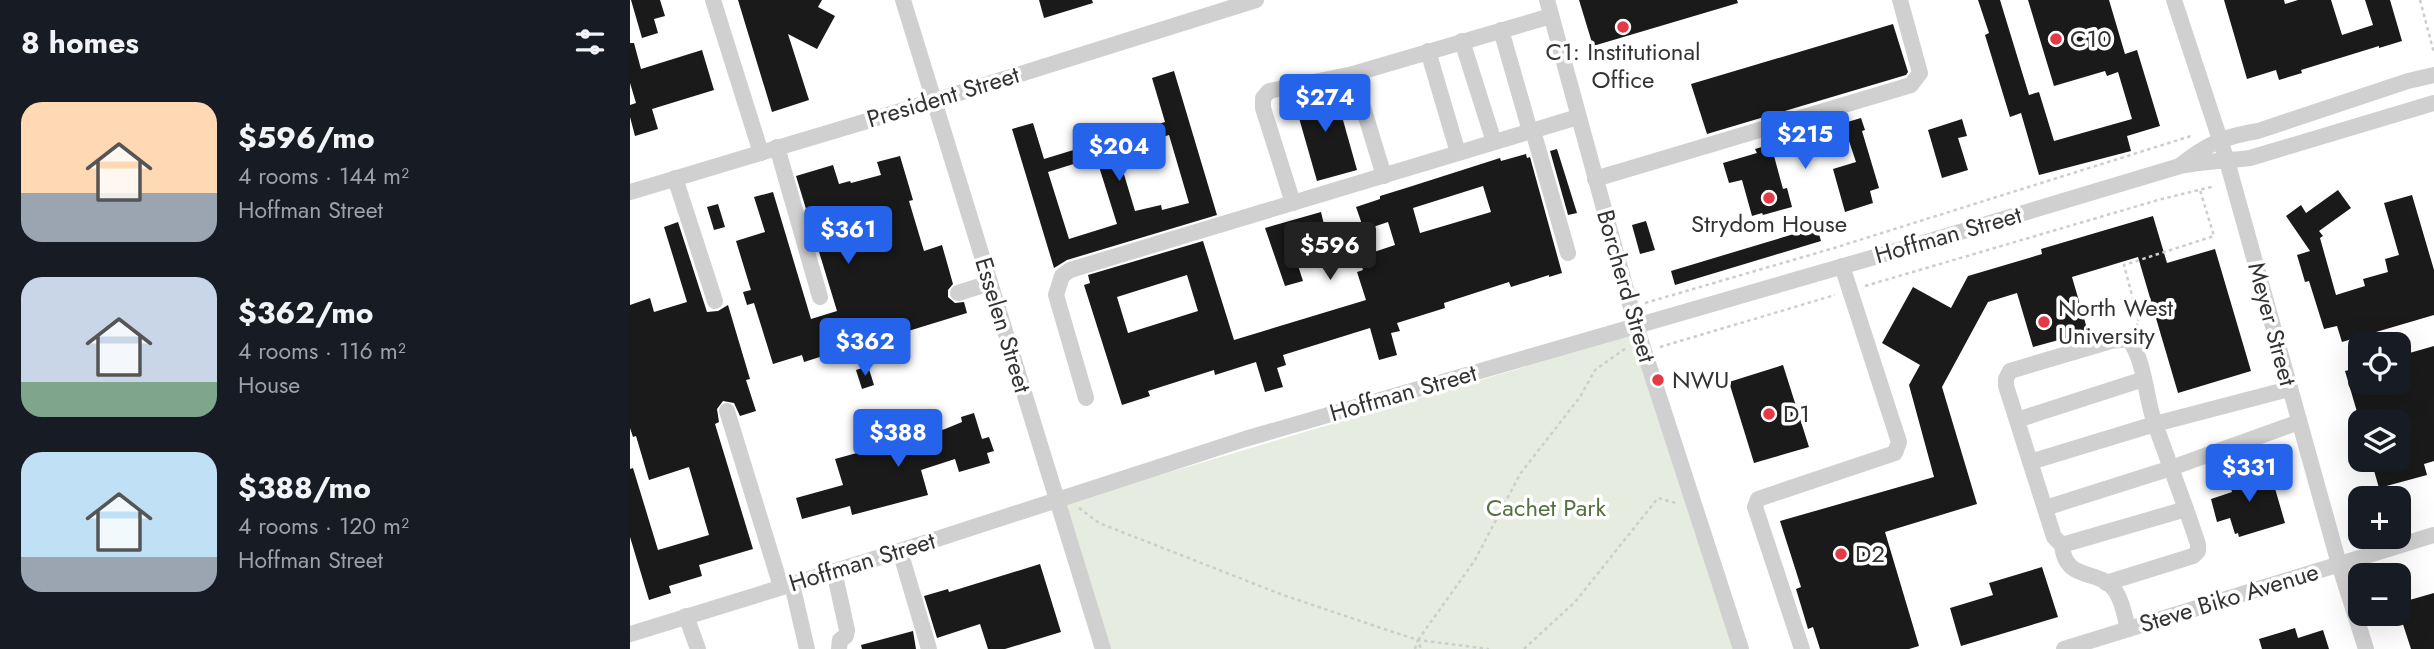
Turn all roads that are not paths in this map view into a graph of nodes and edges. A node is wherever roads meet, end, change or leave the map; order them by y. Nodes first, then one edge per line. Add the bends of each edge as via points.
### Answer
1 (713, 0) edge
2 (904, 0) edge
3 (1256, 0) edge
4 (1900, 0) edge
5 (2174, 0) edge
6 (1549, 8) edge
7 (1501, 30) junction
8 (1462, 41) junction
9 (1428, 51) junction
10 (1353, 74) junction
11 (2434, 75) edge
12 (934, 101) junction
13 (2434, 103) edge
14 (1578, 117) junction
15 (1531, 131) junction
16 (2220, 141) junction
17 (1494, 142) junction
18 (777, 147) junction
19 (761, 153) junction
20 (1458, 153) junction
21 (2227, 161) junction
22 (2180, 166) junction
23 (1384, 176) junction
24 (675, 178) junction
25 (1595, 178) junction
26 (630, 192) edge
27 (1293, 203) junction
28 (1568, 253) dead end
29 (1842, 266) junction
30 (990, 283) junction
31 (958, 293) dead end
32 (820, 297) dead end
33 (715, 301) dead end
34 (1640, 339) junction
35 (2144, 379) junction
36 (2290, 389) junction
37 (1086, 398) dead end
38 (727, 411) dead end
39 (2017, 420) junction
40 (2299, 422) junction
41 (2155, 424) junction
42 (2030, 462) junction
43 (2171, 468) junction
44 (1061, 499) junction
45 (2045, 508) junction
46 (2186, 509) junction
47 (2434, 536) edge
48 (2062, 545) junction
49 (900, 551) junction
50 (2339, 564) junction
51 (834, 571) junction
52 (2106, 583) junction
53 (786, 586) junction
54 (686, 616) junction
55 (2128, 629) junction
56 (630, 634) edge
57 (698, 649) edge
58 (807, 649) edge
59 (839, 649) edge
60 (929, 649) edge
61 (1102, 649) edge
62 (1741, 649) edge
63 (1802, 649) edge
64 (2064, 649) edge
65 (2366, 649) edge

1 - 19 street
2 - 12 street, Esselen Street
3 - 12 street, President Street
4 - 25 street via 1920,73 1911,85
5 - 16 street, Meyer Street
6 - 7 street
6 - 14 street, Borcherd Street
7 - 8 street
7 - 15 street
8 - 9 street
8 - 17 street
9 - 10 street
9 - 20 street
10 - 23 street
10 - 27 street via 1269,91 1263,98
11 - 16 street, Hoffman Street
12 - 18 street, President Street
12 - 30 street, Esselen Street
13 - 21 street, Hoffman Street
14 - 15 street
14 - 25 street, Borcherd Street
15 - 17 street
15 - 28 street
16 - 21 street, Meyer Street
16 - 22 street, Hoffman Street via 2202,147
17 - 20 street
18 - 19 street, President Street
18 - 32 street
19 - 24 street, President Street
20 - 23 street
21 - 22 street, Hoffman Street
21 - 36 street, Meyer Street
22 - 29 street, Hoffman Street
23 - 27 street
24 - 26 street, President Street
24 - 33 street
25 - 34 street, Borcherd Street
27 - 37 street via 1062,276 1056,295
29 - 34 street, Hoffman Street
29 - 63 street via 1899,442 1895,453 1758,499 1755,508
30 - 31 street
30 - 44 street, Esselen Street
34 - 44 street, Hoffman Street via 1245,439
34 - 62 street, Borcherd Street
35 - 39 street
35 - 39 street via 2129,339 2010,371 2006,386
35 - 41 street
36 - 40 street, Meyer Street
36 - 41 street
38 - 53 street
39 - 42 street
40 - 43 street
40 - 50 street, Meyer Street
41 - 42 street
41 - 43 street
42 - 45 street
43 - 45 street
43 - 46 street
44 - 49 street, Hoffman Street
44 - 61 street, Esselen Street
45 - 48 street via 2054,537
46 - 48 street
46 - 52 street via 2198,544 2193,556
47 - 50 street, Steve Biko Avenue
48 - 52 street via 2067,565
49 - 51 street, Hoffman Street
49 - 60 street
50 - 55 street, Steve Biko Avenue
50 - 65 street, Meyer Street
51 - 53 street, Hoffman Street
51 - 59 street via 847,630
52 - 55 street via 2116,590
53 - 54 street, Hoffman Street
53 - 58 street
54 - 56 street, Hoffman Street
54 - 57 street
55 - 64 street, Steve Biko Avenue

